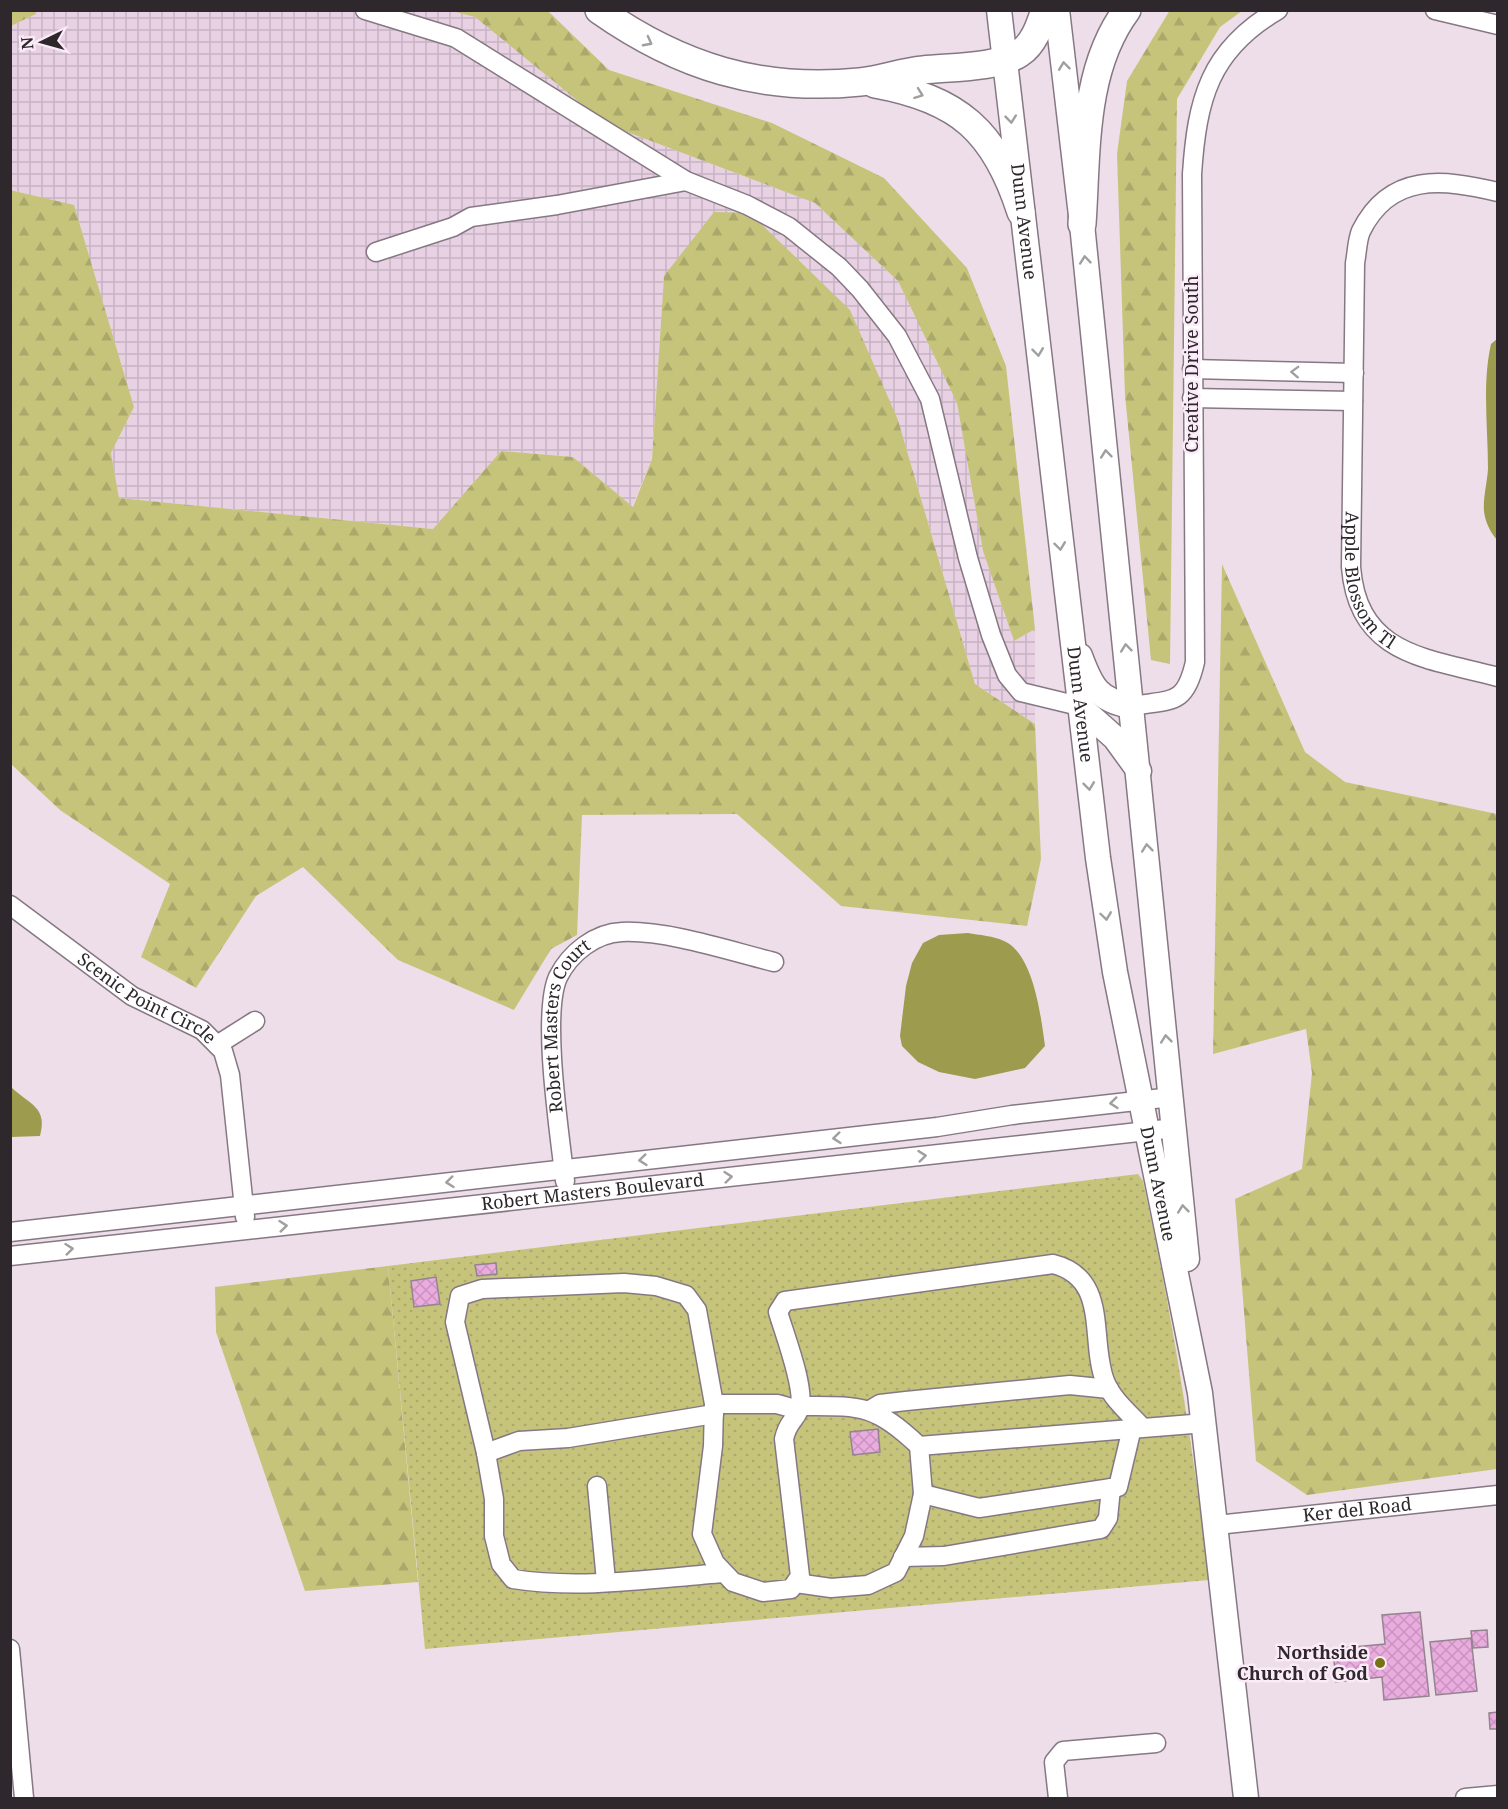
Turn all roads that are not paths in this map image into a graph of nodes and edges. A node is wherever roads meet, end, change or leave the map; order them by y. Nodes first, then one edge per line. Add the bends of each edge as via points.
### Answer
1 (365, 10) edge
2 (599, 10) edge
3 (999, 10) edge
4 (1045, 10) edge
5 (1057, 10) edge
6 (1127, 10) edge
7 (1278, 10) edge
8 (1435, 10) edge
9 (1497, 25) edge
10 (1004, 61) junction
11 (862, 82) junction
12 (686, 181) junction
13 (1497, 192) edge
14 (1021, 213) junction
15 (1082, 224) junction
16 (376, 252) dead end
17 (1192, 369) junction
18 (1354, 373) junction
19 (1192, 398) junction
20 (1353, 401) junction
21 (1069, 624) junction
22 (1497, 677) edge
23 (1079, 706) junction
24 (1132, 706) junction
25 (1139, 771) junction
26 (10, 905) edge
27 (774, 962) dead end
28 (255, 1021) dead end
29 (217, 1045) junction
30 (1172, 1097) junction
31 (1141, 1100) junction
32 (1175, 1128) junction
33 (1148, 1131) junction
34 (564, 1169) junction
35 (566, 1194) junction
36 (244, 1205) junction
37 (246, 1230) junction
38 (10, 1232) edge
39 (10, 1256) edge
40 (1109, 1389) junction
41 (1200, 1393) junction
42 (799, 1408) junction
43 (714, 1409) junction
44 (870, 1410) junction
45 (1205, 1423) junction
46 (1137, 1428) junction
47 (919, 1446) junction
48 (486, 1453) junction
49 (597, 1486) dead end
50 (1111, 1488) junction
51 (923, 1494) junction
52 (1497, 1495) edge
53 (1217, 1525) junction
54 (903, 1557) junction
55 (724, 1573) junction
56 (606, 1581) junction
57 (796, 1583) junction
58 (10, 1649) edge
59 (1156, 1743) dead end
60 (1497, 1795) edge
61 (24, 1798) edge
62 (1058, 1798) edge
63 (1246, 1798) edge
64 (1465, 1798) edge

1 - 12 street via 456,38
2 -> 11 highway via 674,56 716,70 774,82
3 - 10 main road, Dunn Avenue
4 - 10 highway via 1029,45
15 -> 5 main road, Dunn Avenue
6 - 15 highway via 1098,65
7 - 17 street, Creative Drive South via 1256,23 1234,44 1201,100 1192,174
8 - 9 street
10 - 11 highway via 908,71
10 -> 14 main road, Dunn Avenue
11 -> 14 highway via 913,91 960,115 997,153
12 - 16 street via 471,217 453,227
12 - 23 street via 789,226 839,267 880,313 912,360 930,399 968,558 1007,675 1021,692
13 - 18 street, Apple Blossom Tl via 1456,182 1429,181 1379,203 1360,232 1355,263
14 -> 21 main road, Dunn Avenue
24 -> 15 main road, Dunn Avenue
18 -> 17 street
17 - 19 street, Creative Drive South
18 - 20 street, Apple Blossom Tl
19 - 20 street
19 - 24 street, Creative Drive South via 1196,662 1189,687 1182,696
20 - 22 street, Apple Blossom Tl via 1353,592 1370,626 1400,651
21 - 23 main road, Dunn Avenue
21 - 24 main road via 1087,676 1100,694 1114,703
23 - 25 main road via 1114,738
23 -> 31 main road, Dunn Avenue via 1115,972
24 - 25 main road, Dunn Avenue
30 -> 25 main road, Dunn Avenue
26 - 29 street, Scenic Point Circle via 132,996 202,1030
27 - 34 street, Robert Masters Court via 646,933 607,935 572,955 558,978 552,1013 555,1092
28 - 29 street
29 - 36 street, Scenic Point Circle via 223,1051 230,1075
30 - 31 street, Robert Masters Boulevard
30 - 32 main road, Dunn Avenue
31 - 33 main road, Dunn Avenue
31 -> 34 street, Robert Masters Boulevard
32 - 33 street, Robert Masters Boulevard
41 -> 32 main road, Dunn Avenue
35 -> 33 street, Robert Masters Boulevard
33 - 41 main road, Dunn Avenue
34 - 35 street, Robert Masters Court
34 -> 36 street, Robert Masters Boulevard
37 -> 35 street, Robert Masters Boulevard
36 - 37 street, Scenic Point Circle
36 - 38 street, Robert Masters Boulevard
39 -> 37 street, Robert Masters Boulevard
40 - 42 street via 1101,1361 1096,1314 1088,1293 1074,1273 1053,1264 785,1301 778,1312 800,1394
40 - 44 street via 1070,1385 880,1404
40 - 46 street
41 - 45 main road, Dunn Avenue
42 - 43 street via 777,1404
42 - 44 street
42 - 57 street via 788,1423 784,1439 800,1576
43 - 48 street via 568,1438 519,1441
43 - 48 street via 697,1310 686,1295 656,1286 624,1283 482,1288 459,1296 455,1322
43 - 55 street via 702,1534
44 - 47 street via 892,1421
45 - 46 street
45 - 53 main road, Dunn Avenue
46 - 47 street
46 - 50 street via 1118,1487
47 - 51 street
48 - 56 street via 494,1499 494,1536 501,1564 513,1580 539,1584
49 - 56 street
50 - 51 street via 979,1508
50 - 54 street via 1107,1518 1101,1529 944,1556
51 - 54 street via 914,1536
52 - 53 street, Ker del Road
53 - 63 main road, Dunn Avenue
54 - 57 street via 896,1572 868,1585 831,1588
55 - 56 street
55 - 57 street via 733,1582 762,1592 791,1589
58 - 61 street
59 - 62 street via 1063,1751 1054,1762
60 - 64 street

